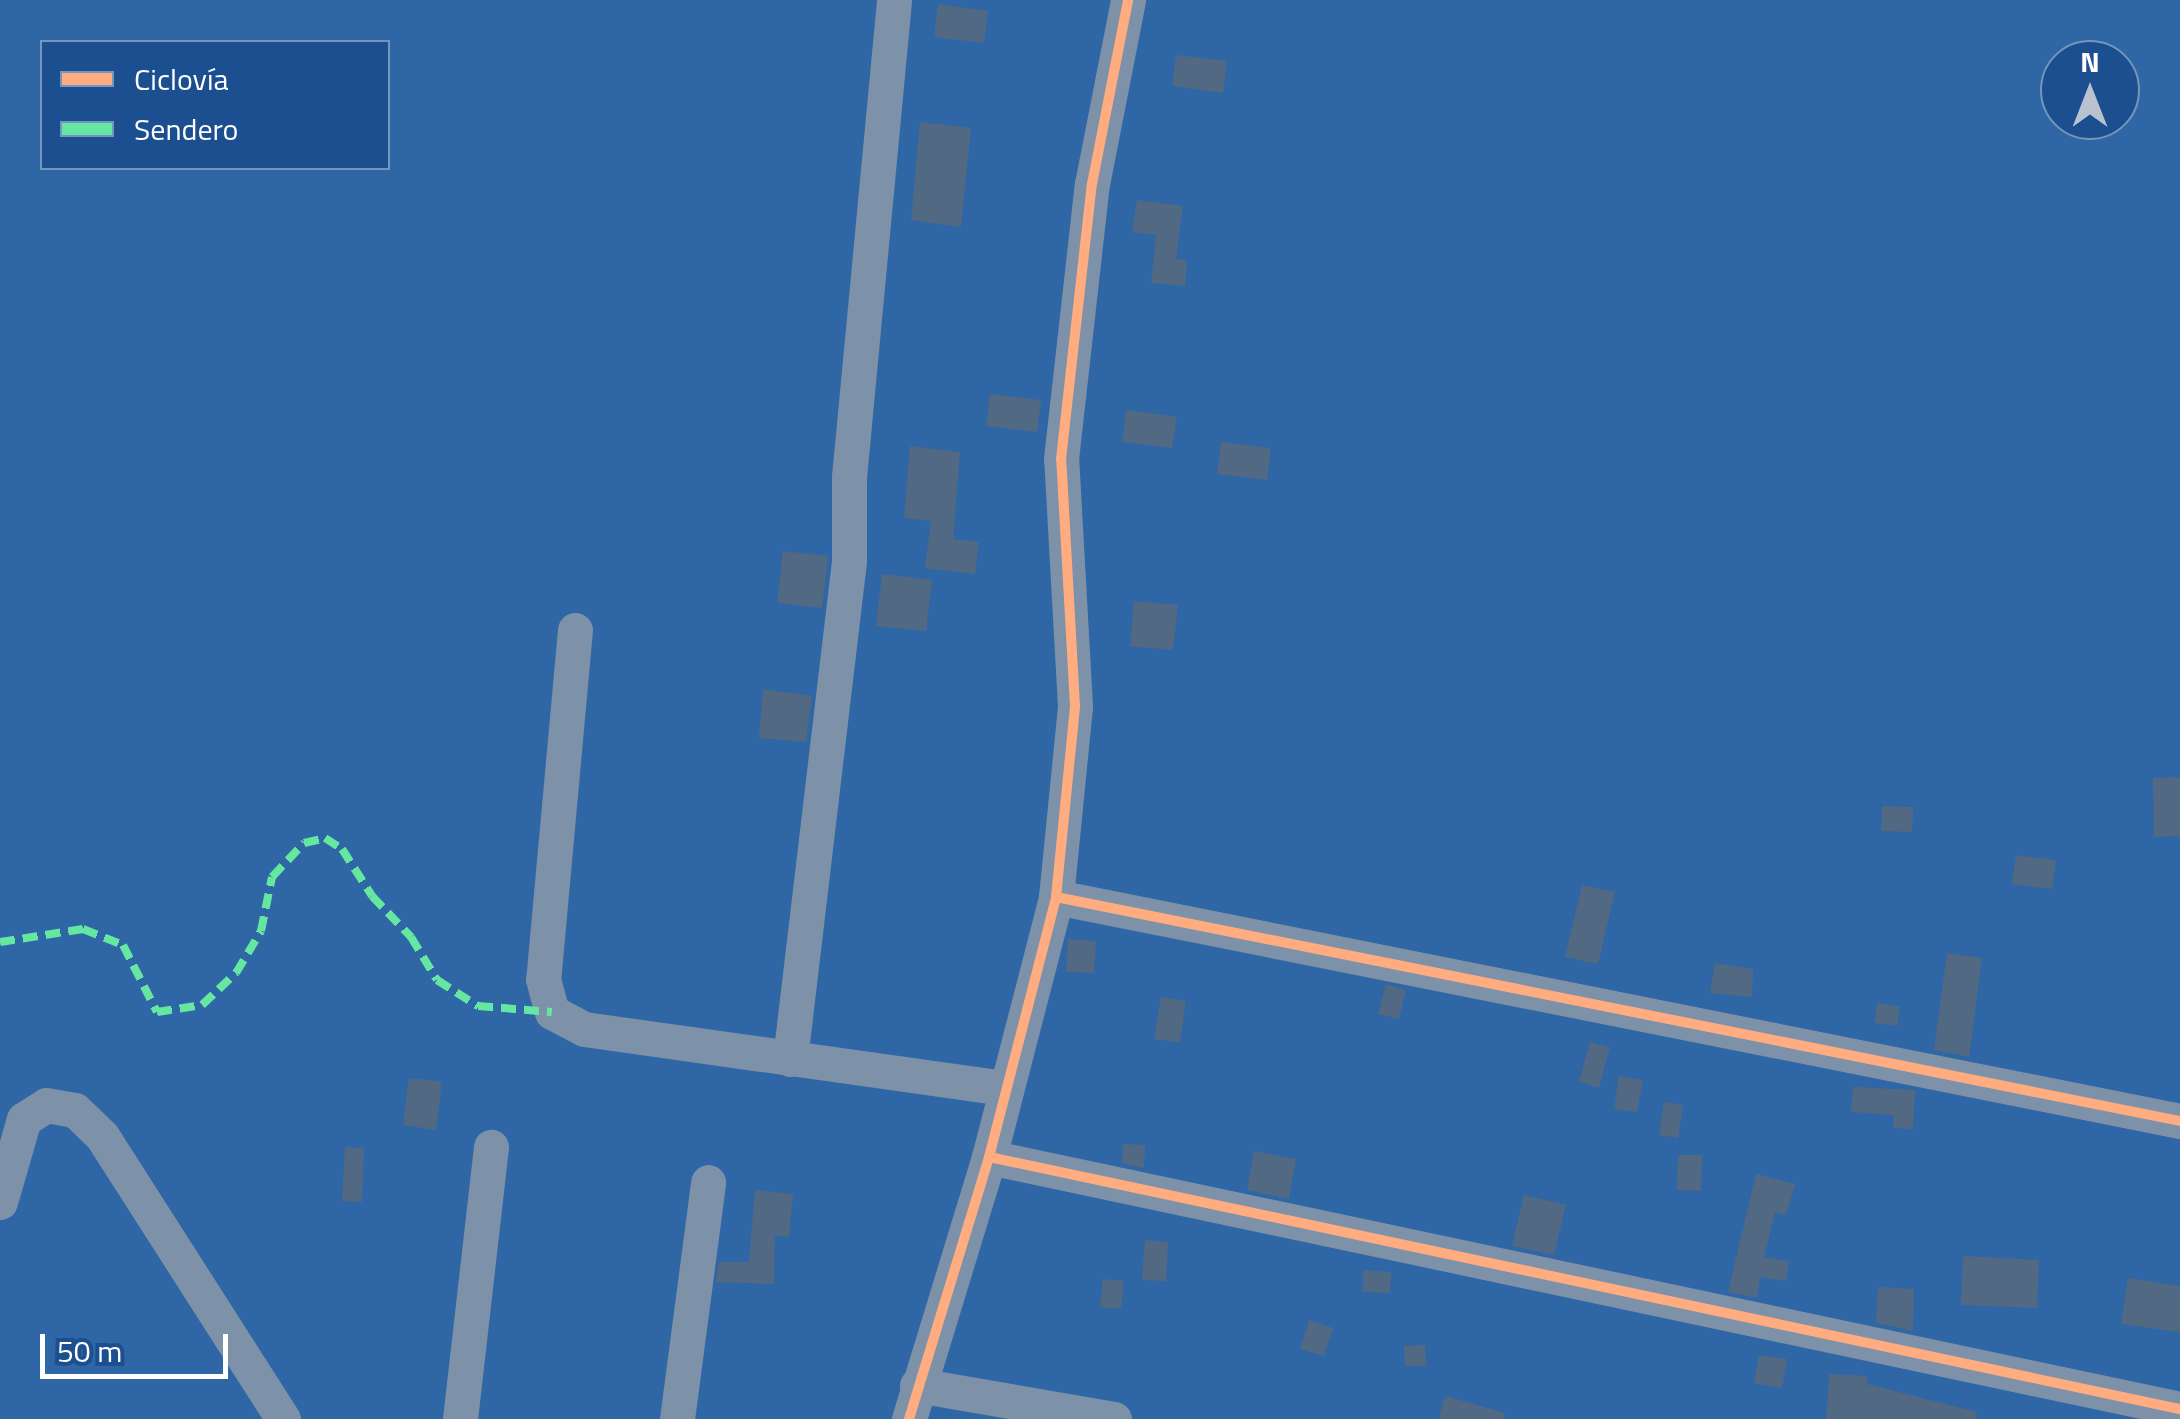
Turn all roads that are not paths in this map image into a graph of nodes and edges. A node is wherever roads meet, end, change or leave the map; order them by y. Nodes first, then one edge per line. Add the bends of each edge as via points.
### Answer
1 (894, 0) edge
2 (1128, 0) edge
3 (575, 630) dead end
4 (1056, 897) junction
5 (790, 1058) junction
6 (1006, 1088) junction
7 (2180, 1120) edge
8 (491, 1147) dead end
9 (989, 1157) junction
10 (708, 1182) dead end
11 (0, 1202) edge
12 (917, 1385) junction
13 (2180, 1409) edge
14 (1101, 1418) edge
15 (283, 1419) edge
16 (460, 1419) edge
17 (677, 1419) edge
18 (909, 1419) edge

1 - 5 street via 849,477 849,561
2 - 4 street via 1092,184 1061,459 1075,706
3 - 5 street via 543,979 552,1012 584,1029
4 - 6 street
4 - 7 street
5 - 6 street
6 - 9 street
8 - 16 street
9 - 12 street
9 - 13 street
10 - 17 street
11 - 15 street via 24,1118 46,1105 75,1110 102,1136
12 - 14 street
12 - 18 street

